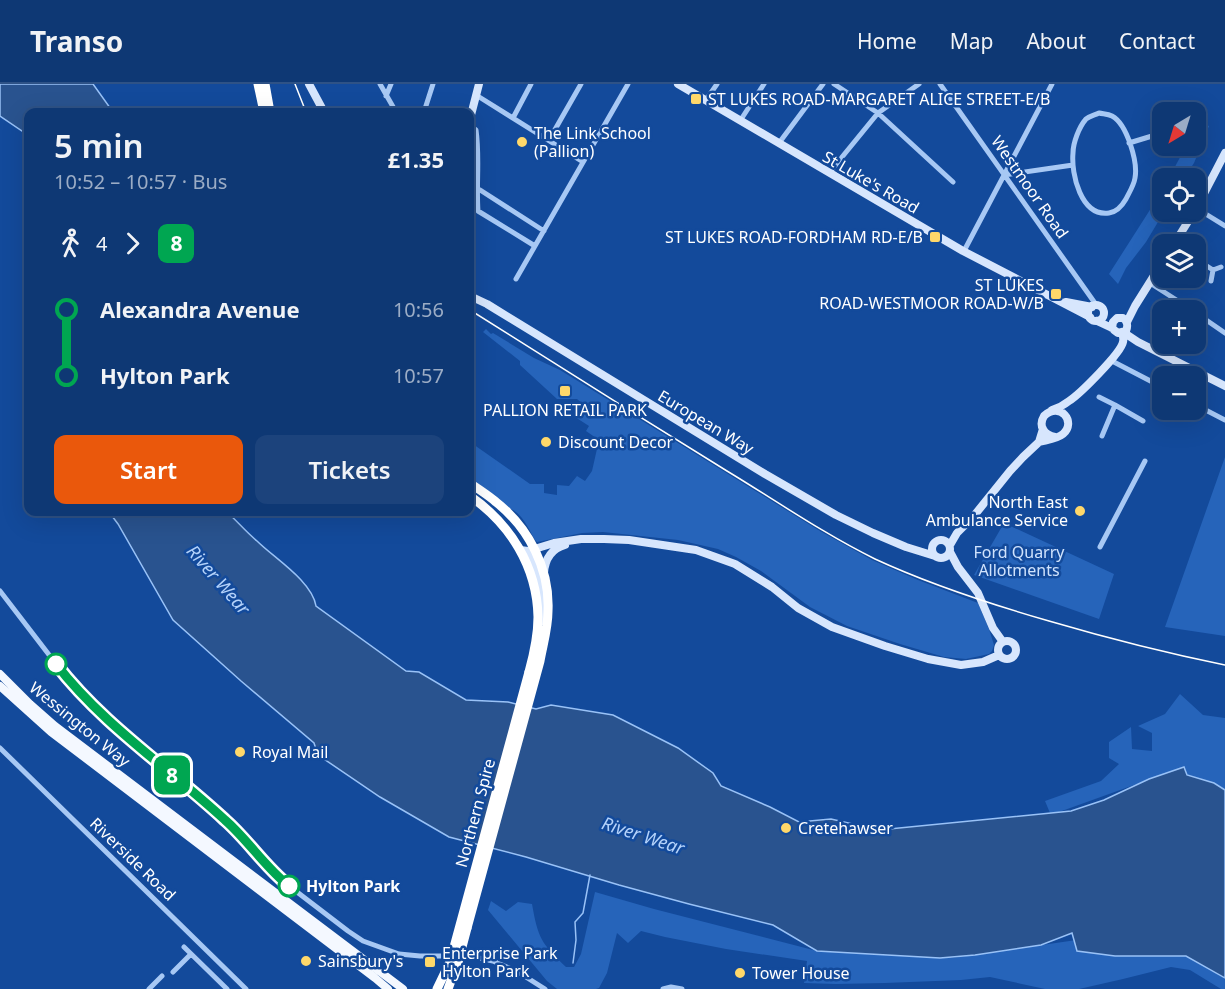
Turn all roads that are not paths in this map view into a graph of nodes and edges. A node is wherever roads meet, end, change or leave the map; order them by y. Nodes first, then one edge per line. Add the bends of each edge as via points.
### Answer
1 (258, 84) edge
2 (265, 84) edge
3 (309, 84) edge
4 (380, 84) edge
5 (391, 84) edge
6 (433, 84) edge
7 (479, 84) edge
8 (531, 84) edge
9 (581, 84) edge
10 (628, 84) edge
11 (678, 84) edge
12 (717, 84) edge
13 (764, 84) edge
14 (824, 84) edge
15 (834, 84) edge
16 (919, 84) edge
17 (940, 84) edge
18 (1052, 84) edge
19 (476, 95) junction
20 (386, 96) junction
21 (706, 100) junction
22 (263, 108) edge
23 (269, 108) edge
24 (322, 108) edge
25 (394, 108) edge
26 (425, 108) edge
27 (473, 108) edge
28 (878, 113) junction
29 (513, 118) junction
30 (740, 121) junction
31 (474, 126) edge
32 (1152, 136) edge
33 (549, 140) junction
34 (779, 143) junction
35 (1129, 143) junction
36 (1225, 153) edge
37 (584, 162) junction
38 (1073, 165) junction
39 (1222, 170) edge
40 (829, 172) junction
41 (1004, 175) junction
42 (953, 182) dead end
43 (477, 188) junction
44 (1206, 193) edge
45 (1206, 215) edge
46 (1225, 226) edge
47 (544, 231) junction
48 (535, 246) junction
49 (964, 251) junction
50 (1206, 265) edge
51 (1221, 267) dead end
52 (1213, 270) junction
53 (516, 279) dead end
54 (1152, 280) edge
55 (1211, 281) dead end
56 (1150, 283) junction
57 (474, 293) edge
58 (474, 298) edge
59 (1053, 298) junction
60 (1176, 300) edge
61 (487, 304) junction
62 (1135, 306) junction
63 (1097, 307) junction
64 (1118, 318) junction
65 (1093, 319) junction
66 (1206, 320) edge
67 (1121, 329) junction
68 (1225, 333) edge
69 (1112, 358) junction
70 (1152, 381) edge
71 (1225, 386) edge
72 (1099, 397) dead end
73 (1069, 401) junction
74 (1115, 405) junction
75 (1052, 410) junction
76 (1206, 410) edge
77 (1066, 417) junction
78 (1225, 420) edge
79 (1143, 421) dead end
80 (1043, 429) junction
81 (1102, 436) dead end
82 (1055, 437) junction
83 (1039, 442) junction
84 (1145, 462) dead end
85 (474, 486) edge
86 (474, 499) edge
87 (587, 539) junction
88 (933, 543) junction
89 (1100, 547) dead end
90 (534, 548) junction
91 (947, 549) junction
92 (520, 550) junction
93 (919, 550) junction
94 (935, 556) junction
95 (544, 574) junction
96 (0, 591) edge
97 (537, 629) junction
98 (1002, 642) junction
99 (999, 656) junction
100 (533, 673) junction
101 (0, 674) edge
102 (0, 686) edge
103 (0, 748) edge
104 (184, 947) dead end
105 (191, 954) junction
106 (454, 962) junction
107 (173, 972) dead end
108 (162, 976) dead end
109 (149, 989) edge
110 (227, 989) edge
111 (246, 989) edge
112 (388, 989) edge
113 (403, 989) edge
114 (436, 989) edge
115 (448, 989) edge
116 (456, 989) edge
117 (545, 989) edge
118 (663, 989) edge
119 (682, 989) edge

1 - 22 highway
2 - 23 highway
3 - 24 main road
4 - 20 street
5 - 20 street
6 - 26 street
7 - 19 main road
8 - 29 street
9 - 33 street
10 - 37 street
11 - 21 main road, St Luke's Road
12 - 21 street
13 - 30 street
14 - 34 street
15 - 28 street
16 - 28 street
17 - 41 street, Westmoor Road
18 - 41 street
19 - 27 main road
19 - 29 street
20 - 25 street
21 - 30 main road, St Luke's Road
28 - 40 street
28 - 42 street
29 - 33 street
30 - 34 main road, St Luke's Road
31 - 43 street via 478,143
32 - 35 street
33 - 37 street
34 - 40 main road, St Luke's Road
35 - 38 street via 1121,122 1111,114 1099,113 1081,127
35 - 38 street via 1135,178 1122,206 1112,213 1100,213 1088,206 1080,194
36 - 39 main road
37 - 47 street
38 - 41 street
39 - 44 main road
40 - 49 main road, St Luke's Road
41 - 49 street
41 - 63 street, Westmoor Road
43 - 47 street
43 - 48 street via 478,211
45 - 46 street
47 - 48 street
48 - 53 street
49 - 59 main road, St Luke's Road
50 - 52 street
51 - 52 street
52 - 55 street
54 - 56 main road
56 - 60 street
56 - 62 main road
57 - 61 main road, European Way
58 - 61 main road, European Way
59 - 63 main road, St Luke's Road
59 - 65 main road, St Luke's Road
61 - 93 main road, European Way via 836,515
62 - 64 main road
62 - 67 main road
63 - 64 main road, St Luke's Road
63 - 65 main road via 1089,311
63 - 65 main road via 1104,314
64 - 67 main road, St Luke's Road via 1123,318
64 - 67 main road via 1113,322
65 - 67 main road, St Luke's Road
66 - 68 street
67 - 69 main road via 1123,342
67 - 71 main road via 1138,342
69 - 70 street
69 - 73 main road
72 - 74 street
73 - 75 main road
73 - 77 main road
74 - 79 street
74 - 81 street
75 - 77 main road
75 - 80 main road via 1042,420
76 - 78 street
77 - 82 main road via 1064,434
80 - 82 main road
80 - 83 main road
82 - 83 main road
83 - 91 main road
84 - 89 street
85 - 90 highway via 506,511
86 - 92 highway via 511,534
87 - 90 main road
87 - 95 main road via 556,548 545,564
87 - 99 main road via 629,540 696,550 735,564 832,627 928,659 961,665
88 - 91 main road via 940,539
88 - 93 main road
88 - 94 main road
90 - 92 main road
90 - 95 highway
90 - 97 main road via 531,555 542,603
91 - 94 main road, European Way via 939,558
91 - 98 main road via 978,593
92 - 97 highway via 536,597
93 - 94 main road, European Way
95 - 100 highway via 548,613 544,642
96 - 117 street via 90,702 226,820 280,879 363,941 399,954 469,956 493,961
97 - 100 highway
98 - 99 main road via 997,650
98 - 99 main road via 1013,644 1016,652 1008,660
100 - 106 highway, Northern Spire, bridge
101 - 113 main road, Wessington Way via 55,726
102 - 112 main road, Wessington Way via 51,732
103 - 111 street, Riverside Road
104 - 105 street
105 - 107 street
105 - 110 street
106 - 114 highway
106 - 115 highway
106 - 116 highway
108 - 109 street
118 - 119 street

